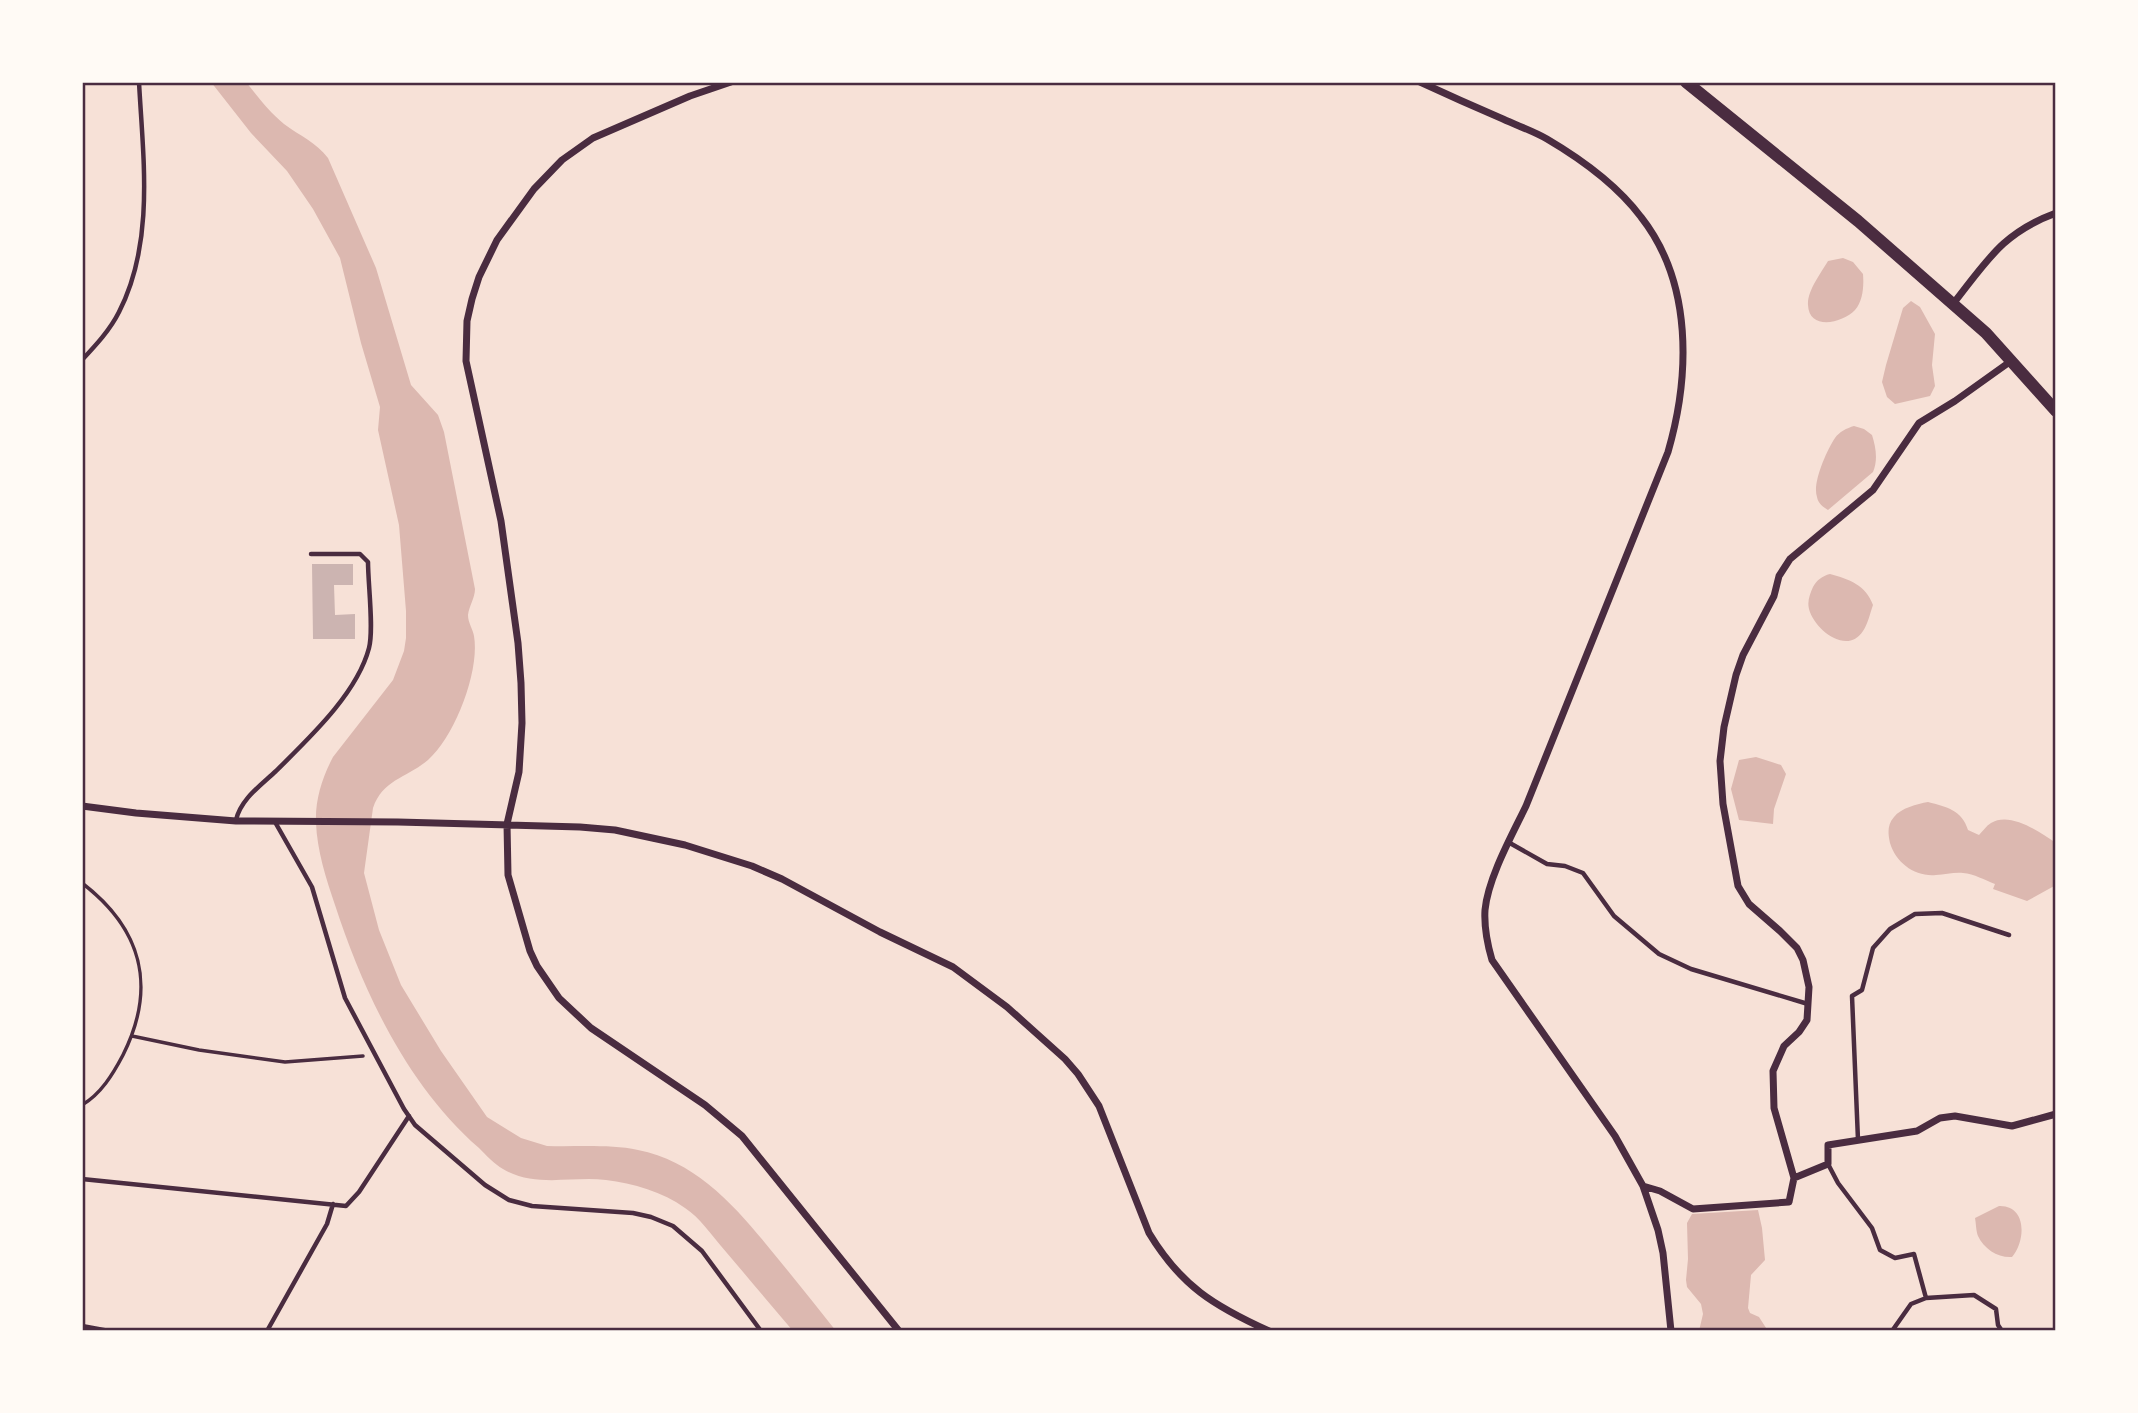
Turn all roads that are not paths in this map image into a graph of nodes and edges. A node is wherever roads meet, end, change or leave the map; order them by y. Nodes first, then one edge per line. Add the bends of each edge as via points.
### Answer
1 (138, 82) edge
2 (731, 82) edge
3 (1420, 82) edge
4 (1686, 82) edge
5 (2056, 213) edge
6 (1953, 304) junction
7 (82, 360) edge
8 (2011, 361) junction
9 (2056, 411) edge
10 (310, 554) dead end
11 (82, 806) edge
12 (236, 821) junction
13 (278, 822) junction
14 (507, 824) junction
15 (1508, 842) junction
16 (2009, 935) dead end
17 (1809, 1004) junction
18 (2056, 1114) edge
19 (409, 1116) junction
20 (1858, 1141) junction
21 (1828, 1164) junction
22 (1794, 1178) junction
23 (82, 1179) edge
24 (1643, 1186) junction
25 (333, 1204) junction
26 (1926, 1298) junction
27 (82, 1326) edge
28 (109, 1331) edge
29 (267, 1331) edge
30 (761, 1331) edge
31 (899, 1331) edge
32 (1269, 1331) edge
33 (1671, 1331) edge
34 (1892, 1331) edge
35 (2002, 1331) edge

1 - 7 lane via 144,182 138,253 117,315
2 - 14 street via 593,138 562,160 497,240 472,299 466,361 501,521 521,683 519,772
3 - 15 street via 1544,138 1594,172 1630,204 1652,232 1668,265 1678,303 1683,368 1668,452
4 - 6 street
5 - 6 street via 2006,240
6 - 8 street
8 - 9 street
8 - 17 street via 1919,423 1873,489 1790,559 1736,675 1720,761 1738,887 1749,904 1797,948 1809,987
10 - 12 lane via 360,554 368,562 369,649 339,703 244,801
11 - 12 street
12 - 13 street
13 - 14 street
13 - 19 lane via 312,887 345,998
14 - 31 street via 508,875 515,905 534,958 559,998 591,1028 705,1105 742,1136
14 - 32 street via 615,830 720,855 782,879 953,967 1007,1007 1079,1074 1099,1106 1149,1233 1184,1280 1211,1301
15 - 17 lane via 1547,864 1583,873 1614,916 1659,954 1691,969
15 - 24 street via 1485,910 1492,960 1615,1136
16 - 20 lane via 1942,913 1914,914 1890,929 1873,948 1862,990 1852,996
17 - 22 street via 1807,1020 1784,1046 1773,1071 1774,1108
18 - 20 street via 2012,1126 1955,1116 1940,1118 1917,1131
19 - 25 lane via 359,1192 346,1206
19 - 30 lane via 485,1185 509,1200 532,1206 633,1213 673,1226 702,1251
20 - 21 street via 1828,1145
21 - 22 street
21 - 26 lane via 1872,1228 1880,1250 1895,1258 1914,1254
22 - 24 street via 1790,1202 1693,1209
23 - 25 lane
24 - 33 street via 1663,1252
25 - 29 lane via 327,1224
26 - 34 lane via 1911,1304
26 - 35 lane via 1974,1295 1996,1309
27 - 28 lane

